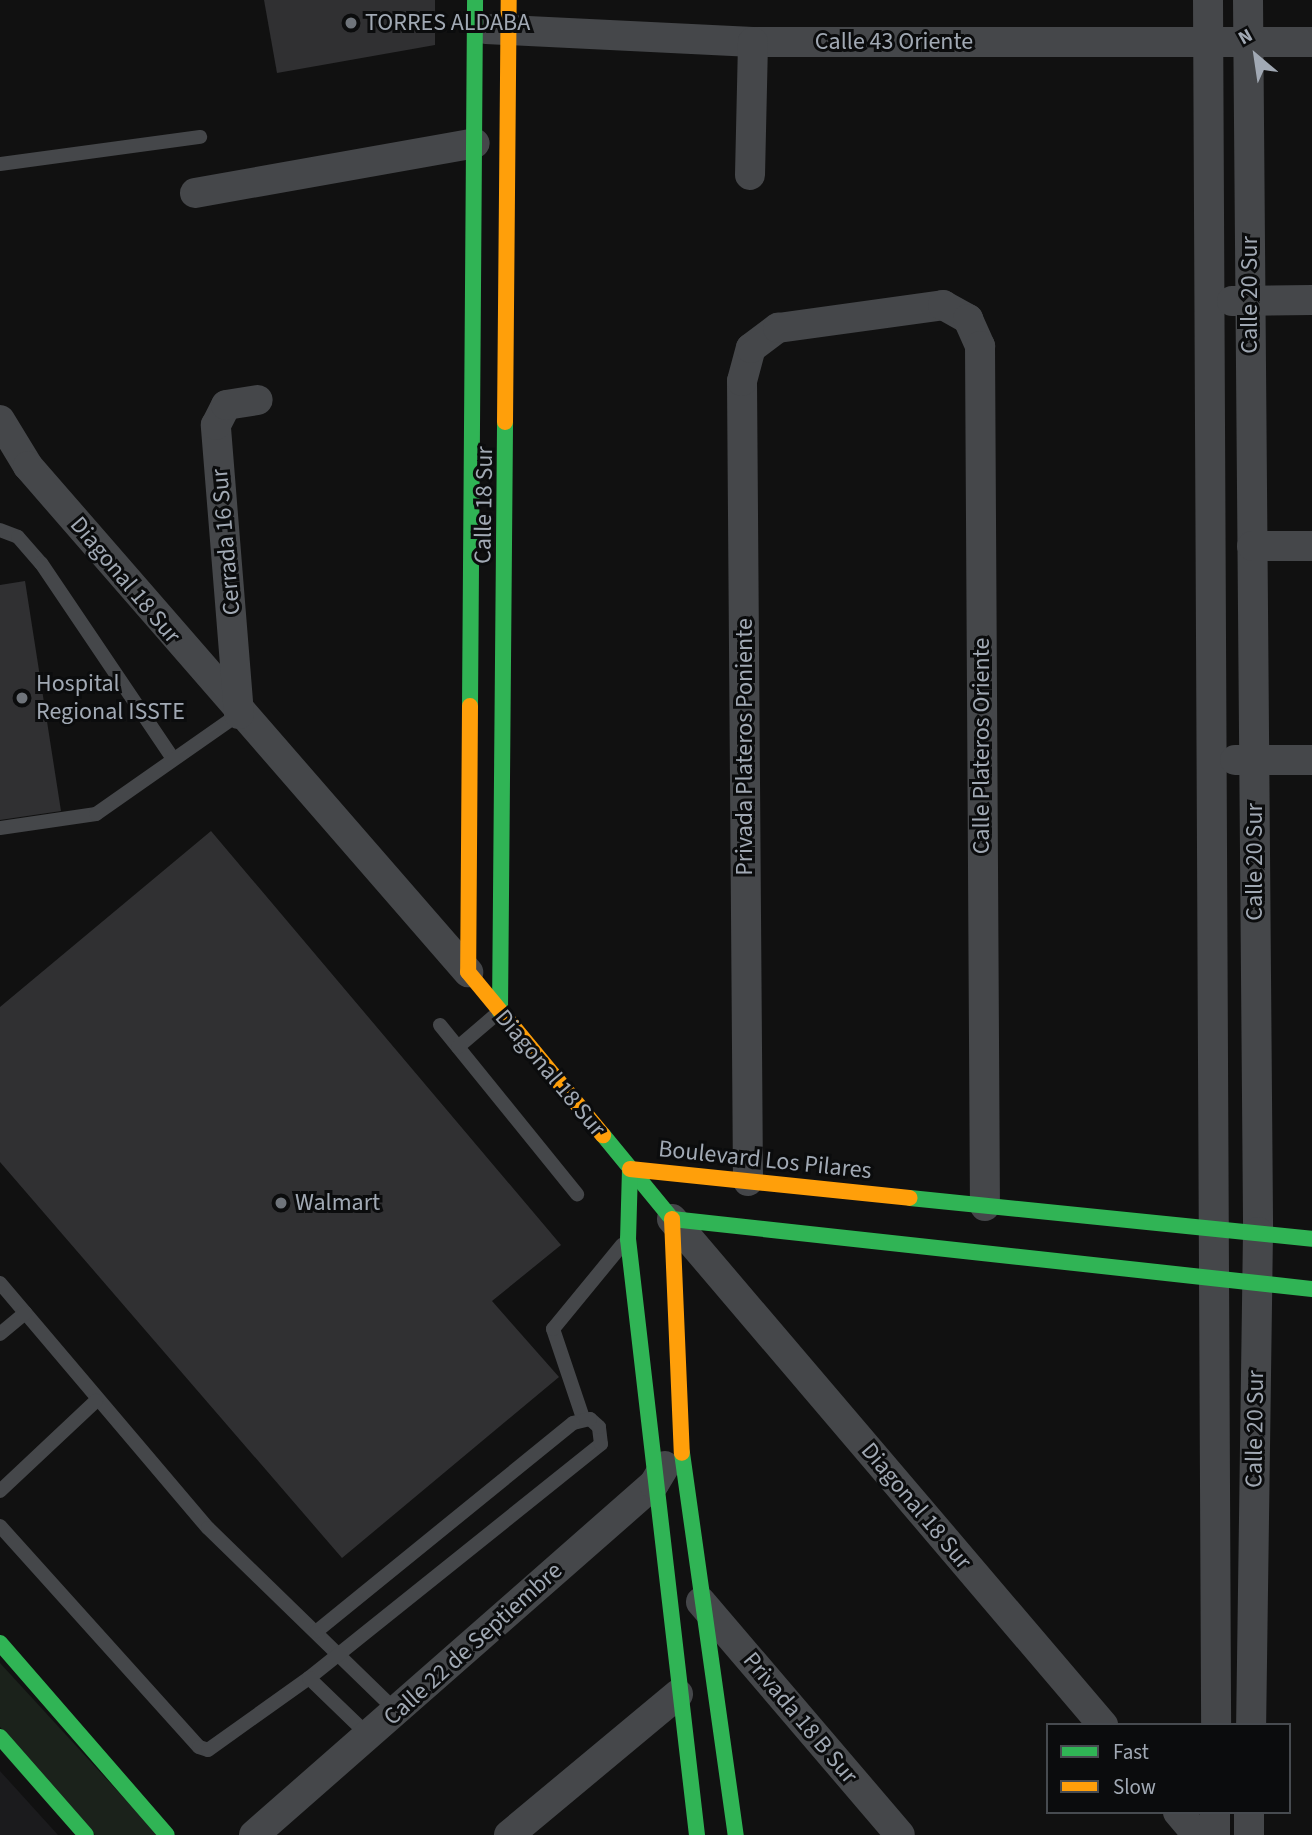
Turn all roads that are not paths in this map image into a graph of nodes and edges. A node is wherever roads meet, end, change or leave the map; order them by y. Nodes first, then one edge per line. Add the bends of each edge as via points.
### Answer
1 (509, 0) edge
2 (1208, 0) edge
3 (1248, 0) edge
4 (475, 14) edge
5 (509, 31) junction
6 (753, 42) junction
7 (1208, 42) junction
8 (1312, 42) edge
9 (1248, 43) junction
10 (200, 137) dead end
11 (475, 143) junction
12 (0, 164) edge
13 (750, 175) dead end
14 (195, 193) dead end
15 (511, 240) junction
16 (476, 242) junction
17 (1312, 300) edge
18 (1210, 301) junction
19 (1251, 301) junction
20 (778, 328) joint
21 (258, 400) dead end
22 (0, 420) edge
23 (0, 530) edge
24 (1252, 546) junction
25 (1312, 546) edge
26 (240, 714) junction
27 (173, 757) junction
28 (1215, 760) junction
29 (1312, 760) edge
30 (1254, 761) junction
31 (0, 828) edge
32 (468, 972) junction
33 (500, 1012) junction
34 (440, 1025) dead end
35 (458, 1047) junction
36 (630, 1169) junction
37 (748, 1181) junction
38 (577, 1194) dead end
39 (985, 1206) junction
40 (673, 1219) junction
41 (1218, 1231) junction
42 (1258, 1232) junction
43 (628, 1239) junction
44 (1312, 1239) edge
45 (1218, 1280) junction
46 (0, 1283) edge
47 (1257, 1283) junction
48 (1312, 1289) edge
49 (25, 1313) junction
50 (0, 1334) edge
51 (96, 1401) junction
52 (583, 1418) junction
53 (681, 1443) junction
54 (654, 1484) junction
55 (0, 1492) edge
56 (0, 1526) edge
57 (701, 1601) junction
58 (317, 1631) junction
59 (0, 1643) edge
60 (341, 1652) junction
61 (309, 1678) junction
62 (678, 1694) junction
63 (397, 1712) junction
64 (1101, 1723) edge
65 (1216, 1723) edge
66 (1251, 1723) edge
67 (369, 1736) junction
68 (0, 1737) edge
69 (1180, 1814) edge
70 (1215, 1814) edge
71 (1250, 1814) edge
72 (82, 1832) edge
73 (167, 1835) edge
74 (254, 1835) edge
75 (509, 1835) edge
76 (697, 1835) edge
77 (736, 1835) edge
78 (900, 1835) edge
79 (1197, 1835) edge
80 (1215, 1835) edge
81 (1249, 1835) edge

1 - 5 street, Calle 18 Sur
2 - 7 street, Calle 20 Sur
3 - 9 street, Calle 20 Sur
4 - 5 street, Calle 43 Oriente
4 - 11 street, Calle 18 Sur
5 - 6 street, Calle 43 Oriente
5 - 15 street, Calle 18 Sur
6 - 7 street, Calle 43 Oriente
6 - 13 street
7 - 9 street, Calle 43 Oriente
7 - 18 street, Calle 20 Sur
8 - 9 street, Calle 43 Oriente
9 - 19 street, Calle 20 Sur
10 - 12 lane
11 - 14 street
11 - 16 street, Calle 18 Sur
15 - 16 street
15 - 33 street, Calle 18 Sur
16 - 32 street, Calle 18 Sur
17 - 19 street
18 - 19 street
18 - 28 street, Calle 20 Sur
19 - 24 street, Calle 20 Sur
20 - 37 street, Privada Plateros Poniente via 751,348 742,381
20 - 39 street, Calle Plateros Oriente via 943,305 968,319 980,346
21 - 26 street, Cerrada 16 Sur via 226,405 216,425
22 - 26 street, Diagonal 18 Sur via 28,466
23 - 27 lane via 18,537 41,563
24 - 25 street
24 - 30 street, Calle 20 Sur
26 - 27 lane
26 - 32 street, Diagonal 18 Sur
27 - 31 lane via 96,814
28 - 30 street
28 - 41 street, Calle 20 Sur
29 - 30 street
30 - 42 street, Calle 20 Sur
32 - 33 street, Diagonal 18 Sur
33 - 35 lane
33 - 36 street, Diagonal 18 Sur
34 - 35 lane
35 - 38 lane
36 - 37 street, Boulevard Los Pilares
36 - 40 street, Diagonal 18 Sur
36 - 43 street, Boulevard Los Pilares
37 - 39 street, Boulevard Los Pilares
39 - 41 street, Boulevard Los Pilares
40 - 45 street
40 - 53 street
40 - 64 street, Diagonal 18 Sur
41 - 42 street, Boulevard Los Pilares
41 - 45 street, Calle 20 Sur
42 - 44 street, Boulevard Los Pilares
42 - 47 street, Calle 20 Sur
43 - 52 lane via 553,1329
43 - 54 street, Boulevard Los Pilares
45 - 47 street
45 - 65 street, Calle 20 Sur
46 - 49 lane
47 - 48 street
47 - 66 street, Calle 20 Sur
49 - 50 lane
49 - 51 lane
51 - 55 lane
51 - 58 lane via 208,1528
52 - 58 lane
52 - 60 lane via 599,1427 601,1444
53 - 54 street, Calle 22 de Septiembre
53 - 57 street
54 - 62 street, Boulevard Los Pilares
54 - 63 street, Calle 22 de Septiembre
56 - 61 lane via 154,1698 208,1750
57 - 77 street
57 - 78 street, Privada 18 B Sur
58 - 60 lane
59 - 73 street
60 - 61 lane
60 - 63 lane
61 - 67 lane
62 - 75 street
62 - 76 street, Boulevard Los Pilares
63 - 67 street, Calle 22 de Septiembre
67 - 74 street, Calle 22 de Septiembre
68 - 72 street
69 - 79 street
70 - 80 street
71 - 81 street

